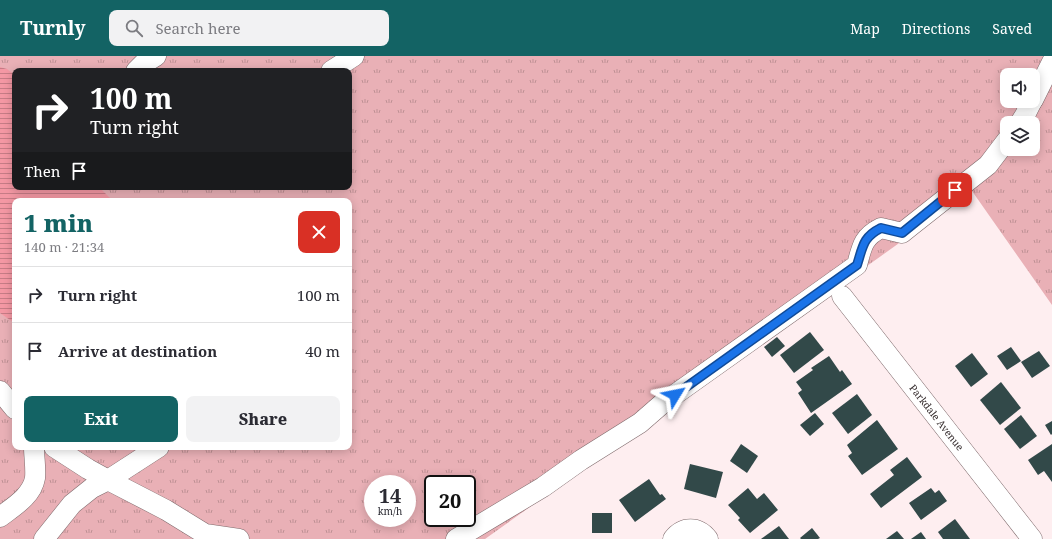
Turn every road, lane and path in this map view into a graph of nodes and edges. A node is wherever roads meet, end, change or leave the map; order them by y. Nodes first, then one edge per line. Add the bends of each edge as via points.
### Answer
1 (156, 56) edge
2 (354, 56) edge
3 (1052, 62) edge
4 (139, 68) edge
5 (336, 68) edge
6 (1040, 86) edge
7 (1000, 149) edge
8 (842, 296) dead end
9 (0, 391) edge
10 (12, 405) edge
11 (34, 450) edge
12 (59, 450) edge
13 (154, 450) edge
14 (108, 480) junction
15 (0, 517) edge
16 (44, 539) edge
17 (239, 539) edge
18 (456, 539) edge
19 (673, 539) edge
20 (708, 539) edge
21 (1032, 539) edge

1 - 4 street
2 - 5 street
3 - 6 street
7 - 18 street via 988,165 902,233 881,228 871,233 864,241 857,265 663,403 640,423 543,487
8 - 21 street, Parkdale Avenue
9 - 10 street
11 - 15 street via 35,479 29,491 21,501
12 - 14 street
13 - 14 street
14 - 16 street via 92,488 72,504
14 - 17 street via 205,534
19 - 20 street via 681,532 696,529

